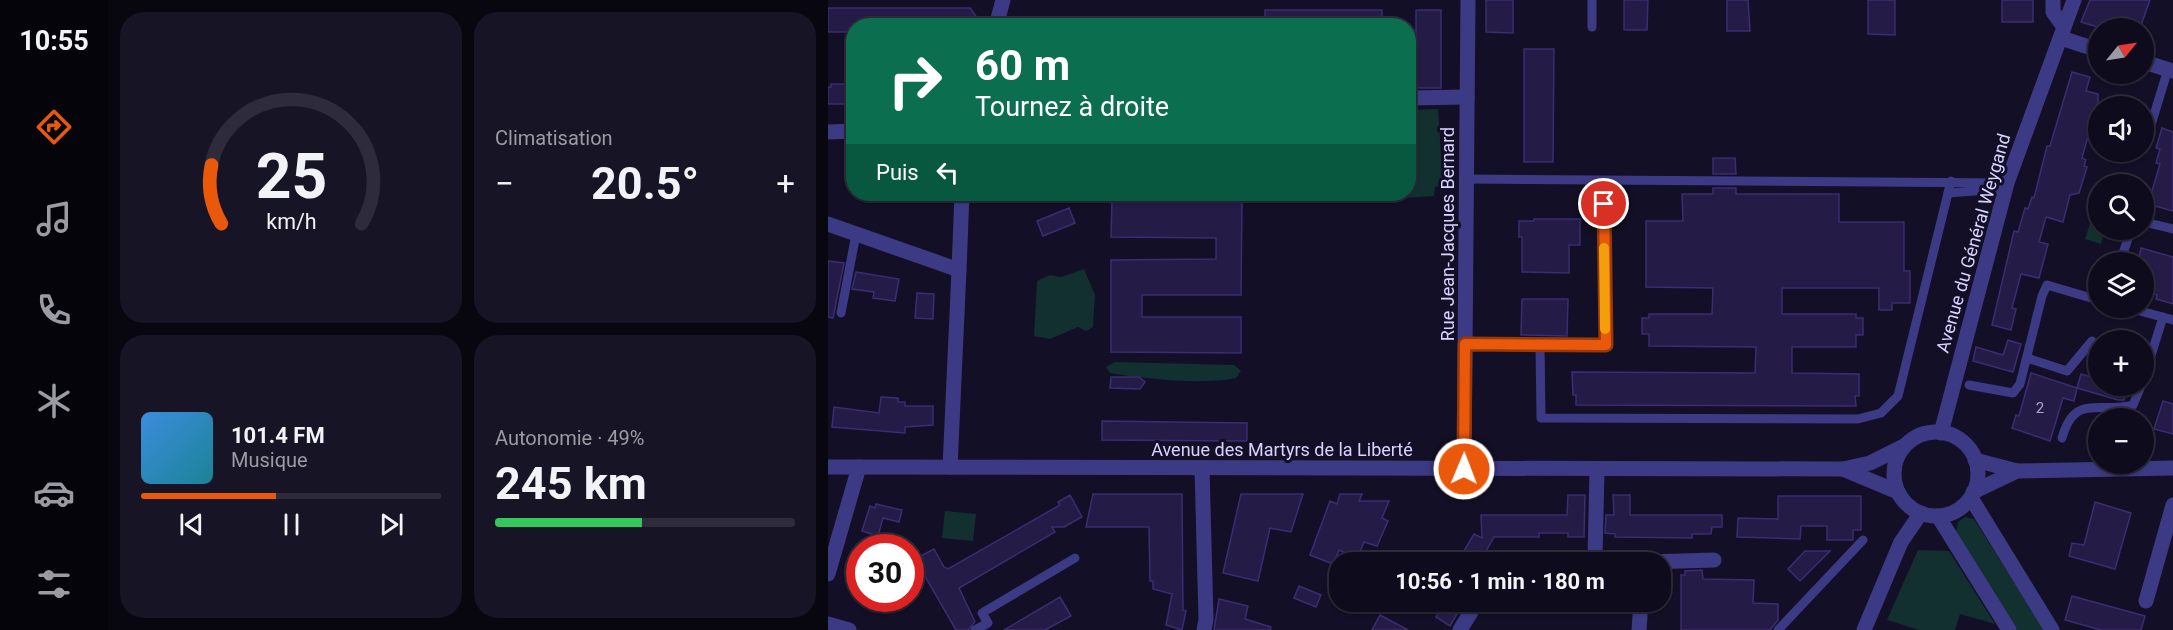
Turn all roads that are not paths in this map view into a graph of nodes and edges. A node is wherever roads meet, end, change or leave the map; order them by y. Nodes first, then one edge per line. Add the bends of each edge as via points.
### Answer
1 (1004, 0) edge
2 (1468, 0) edge
3 (1592, 0) edge
4 (2053, 0) edge
5 (2074, 0) edge
6 (998, 18) edge
7 (1592, 27) dead end
8 (2062, 32) junction
9 (2088, 45) edge
10 (2154, 66) edge
11 (2170, 70) edge
12 (1467, 97) junction
13 (1416, 98) edge
14 (2154, 116) edge
15 (846, 131) edge
16 (828, 132) edge
17 (1466, 179) junction
18 (1603, 181) junction
19 (1951, 181) junction
20 (2005, 188) junction
21 (1948, 193) junction
22 (962, 201) edge
23 (828, 224) edge
24 (2154, 224) edge
25 (2173, 229) edge
26 (856, 234) junction
27 (959, 270) junction
28 (2088, 297) edge
29 (841, 314) dead end
30 (2154, 315) edge
31 (2163, 317) junction
32 (2173, 320) edge
33 (1465, 344) junction
34 (1540, 344) junction
35 (2088, 346) edge
36 (2154, 346) edge
37 (2026, 358) junction
38 (1969, 385) dead end
39 (2137, 396) edge
40 (1941, 433) junction
41 (2062, 438) dead end
42 (1904, 446) junction
43 (1975, 460) junction
44 (829, 464) edge
45 (859, 467) junction
46 (950, 467) junction
47 (1202, 468) junction
48 (2173, 468) edge
49 (1464, 469) junction
50 (1597, 470) junction
51 (1843, 470) junction
52 (2018, 471) junction
53 (1898, 492) junction
54 (1972, 495) junction
55 (2173, 505) edge
56 (1921, 513) junction
57 (1938, 516) junction
58 (1863, 540) dead end
59 (1602, 552) edge
60 (1075, 558) dead end
61 (1714, 560) dead end
62 (1671, 561) edge
63 (828, 573) edge
64 (2146, 601) dead end
65 (1471, 612) edge
66 (1640, 612) edge
67 (828, 624) edge
68 (849, 630) edge
69 (975, 630) edge
70 (1204, 630) edge
71 (1460, 630) edge
72 (1639, 630) edge
73 (1778, 630) edge
74 (1864, 630) edge
75 (2008, 630) edge
76 (2052, 630) edge

1 - 6 street
2 - 12 street, Rue Jean-Jacques Bernard
3 - 7 lane
4 - 8 street via 2053,12
5 - 8 street, Avenue du Général Weygand
8 - 9 street
8 - 20 street, Avenue du Général Weygand
10 - 11 street
11 - 14 lane
12 - 13 street
12 - 17 street, Rue Jean-Jacques Bernard
15 - 16 street
17 - 18 lane
17 - 33 street, Rue Jean-Jacques Bernard
18 - 19 lane
18 - 34 lane via 1606,345
19 - 20 lane
19 - 21 lane
20 - 21 lane
20 - 40 street, Avenue du Général Weygand
21 - 34 lane via 1898,396 1881,413 1858,419 1541,418
22 - 27 street
23 - 26 street
24 - 25 lane
26 - 27 street
26 - 29 lane
27 - 46 street
28 - 37 lane via 2047,285
30 - 31 lane
31 - 32 lane
31 - 36 lane
33 - 34 lane
33 - 49 street, Rue Jean-Jacques Bernard
35 - 37 lane via 2067,371
37 - 38 lane via 2020,384 2013,393
39 - 41 lane via 2133,405 2073,412
40 - 42 street via 1927,433
40 - 43 street via 1962,442
42 - 51 street, Avenue des Martyrs de la Liberté via 1870,463
42 - 53 street via 1895,467
43 - 52 street
43 - 54 street via 1978,472
44 - 45 street, Avenue des Martyrs de la Liberté
45 - 46 street, Avenue des Martyrs de la Liberté
45 - 63 street
46 - 47 street, Avenue des Martyrs de la Liberté
47 - 49 street, Avenue des Martyrs de la Liberté
47 - 70 street
48 - 52 street
49 - 50 street, Avenue des Martyrs de la Liberté
50 - 51 street, Avenue des Martyrs de la Liberté
50 - 59 street
51 - 53 street, Avenue des Martyrs de la Liberté
52 - 54 street
53 - 56 street via 1909,507
54 - 57 street via 1953,513
54 - 76 street
55 - 64 street
56 - 57 street
56 - 74 street via 1901,542
57 - 75 street
58 - 73 lane
60 - 69 lane via 982,613 987,623
61 - 62 street
65 - 71 street
66 - 72 street
67 - 68 street

